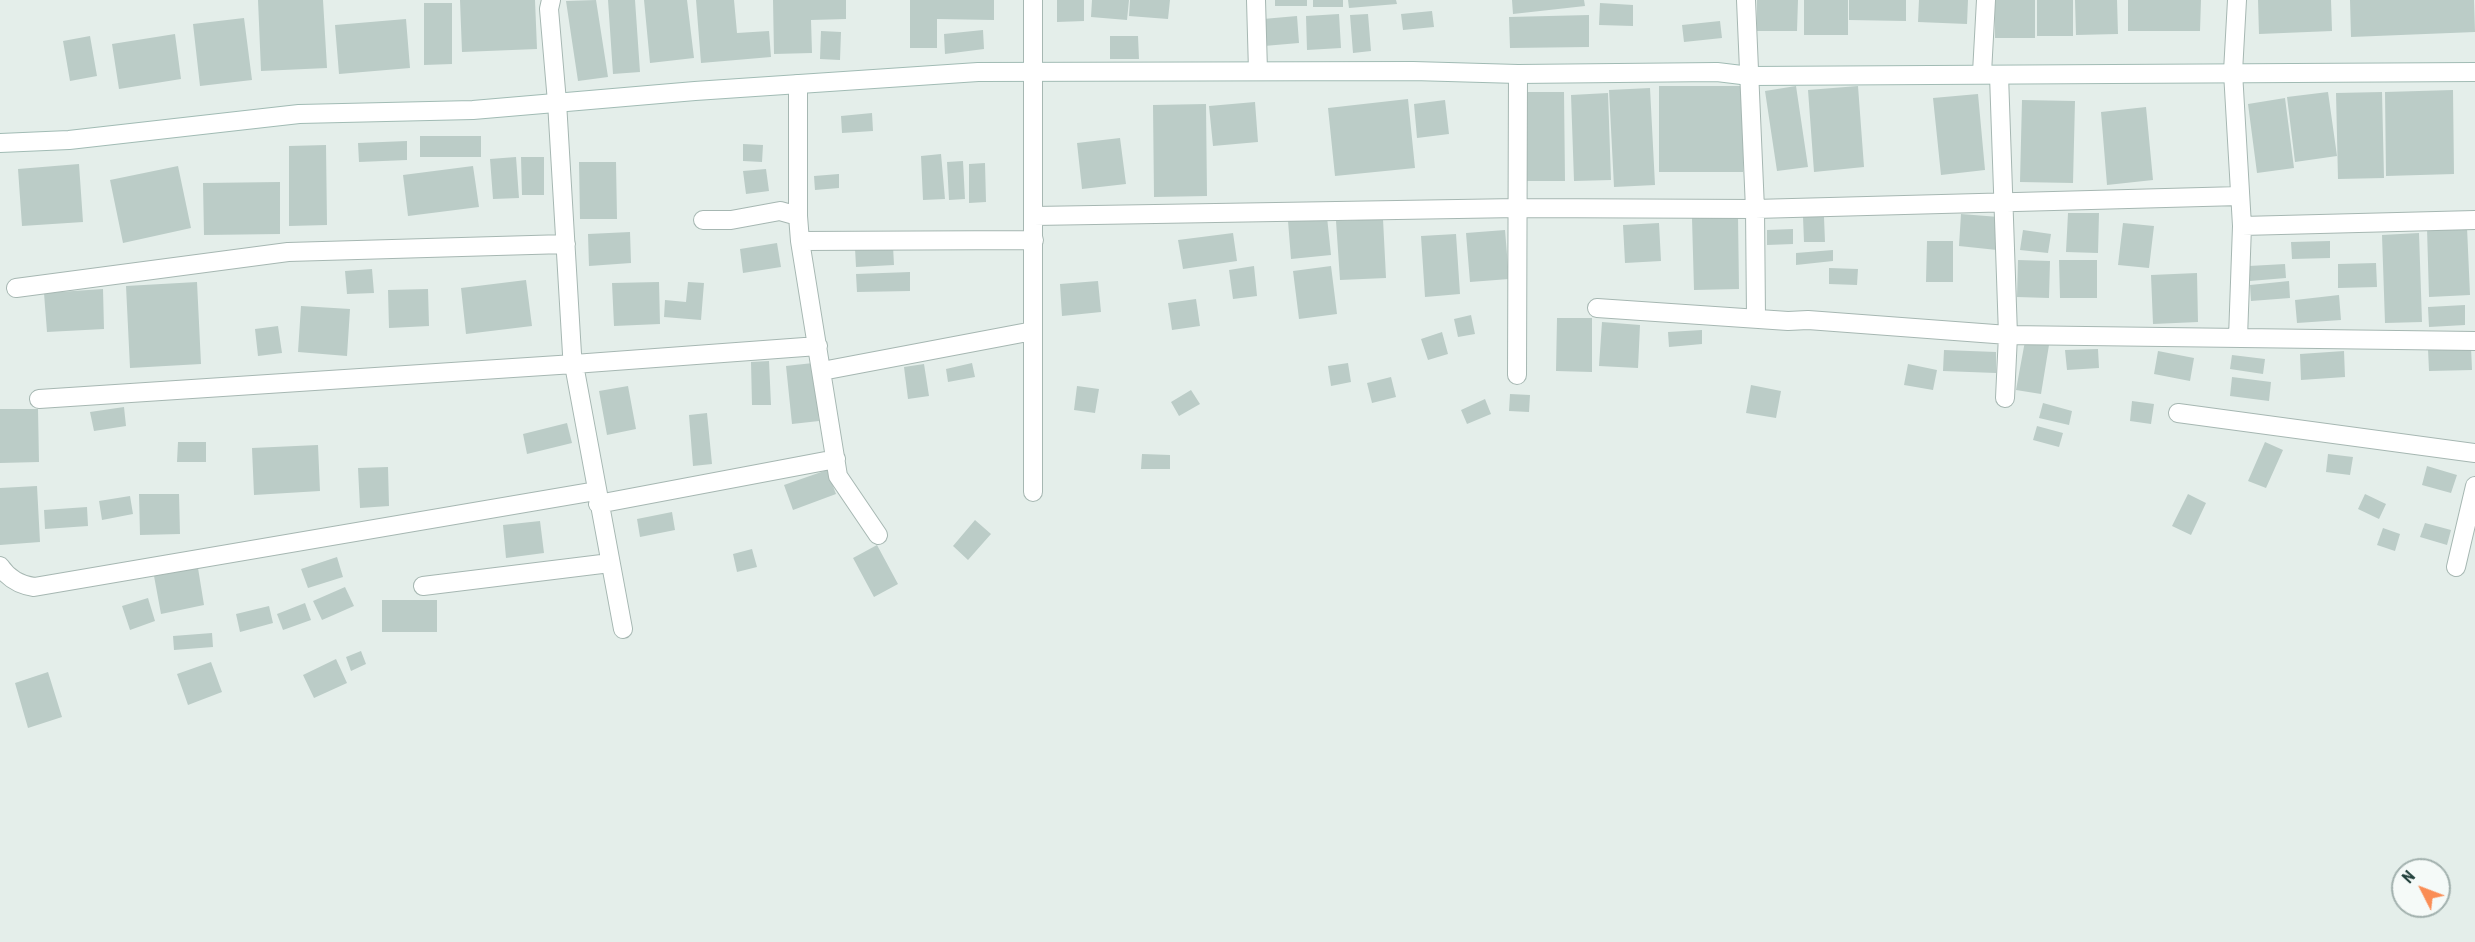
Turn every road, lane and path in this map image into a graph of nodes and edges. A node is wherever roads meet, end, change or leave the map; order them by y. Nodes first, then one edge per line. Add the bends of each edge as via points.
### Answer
1 (551, 0) edge
2 (1033, 0) edge
3 (1256, 0) edge
4 (1746, 0) edge
5 (1986, 0) edge
6 (2237, 0) edge
7 (1258, 71) junction
8 (1032, 72) junction
9 (2233, 72) junction
10 (2475, 72) edge
11 (1518, 74) junction
12 (1990, 74) junction
13 (1750, 76) junction
14 (798, 84) junction
15 (557, 102) junction
16 (0, 143) edge
17 (2240, 196) junction
18 (2004, 203) junction
19 (1518, 208) junction
20 (1755, 209) junction
21 (798, 216) junction
22 (1034, 216) junction
23 (703, 220) dead end
24 (2475, 220) edge
25 (2242, 226) junction
26 (1034, 240) junction
27 (800, 241) junction
28 (566, 244) junction
29 (16, 288) dead end
30 (1597, 308) dead end
31 (1756, 317) junction
32 (1032, 331) junction
33 (2008, 335) junction
34 (2238, 338) junction
35 (2475, 341) edge
36 (818, 346) junction
37 (574, 364) junction
38 (822, 371) junction
39 (1517, 375) dead end
40 (2005, 398) dead end
41 (39, 399) dead end
42 (2178, 413) dead end
43 (2475, 453) edge
44 (836, 459) junction
45 (2475, 486) edge
46 (1033, 492) dead end
47 (597, 497) junction
48 (878, 536) dead end
49 (610, 563) junction
50 (0, 566) edge
51 (2456, 567) dead end
52 (423, 585) dead end
53 (623, 629) dead end

1 - 15 street
2 - 8 street
3 - 7 street
4 - 13 street
5 - 12 street
6 - 9 street
7 - 8 street
7 - 11 street
8 - 14 street
8 - 22 street
9 - 10 street
9 - 12 street
9 - 17 street
11 - 13 street via 1717,72
11 - 19 street
12 - 13 street
12 - 18 street
13 - 20 street
14 - 15 street
14 - 21 street
15 - 16 street via 472,110 299,114 69,140
15 - 28 street
17 - 18 street
17 - 25 street
18 - 20 street
18 - 33 street
19 - 20 street
19 - 22 street
19 - 39 street
20 - 31 street
21 - 23 street via 780,211 731,220
21 - 27 street
22 - 26 street
24 - 25 street
25 - 34 street
26 - 27 street
26 - 32 street
27 - 36 street
28 - 29 street via 288,252
28 - 37 street
30 - 31 street
31 - 33 street
32 - 38 street
32 - 46 street
33 - 34 street
33 - 40 street
34 - 35 street
36 - 37 street
36 - 38 street
37 - 41 street
37 - 47 street
38 - 44 street
42 - 43 street
44 - 47 street
44 - 48 street via 840,481
45 - 51 street
47 - 49 street
47 - 50 street via 34,587 12,579
49 - 52 street
49 - 53 street

